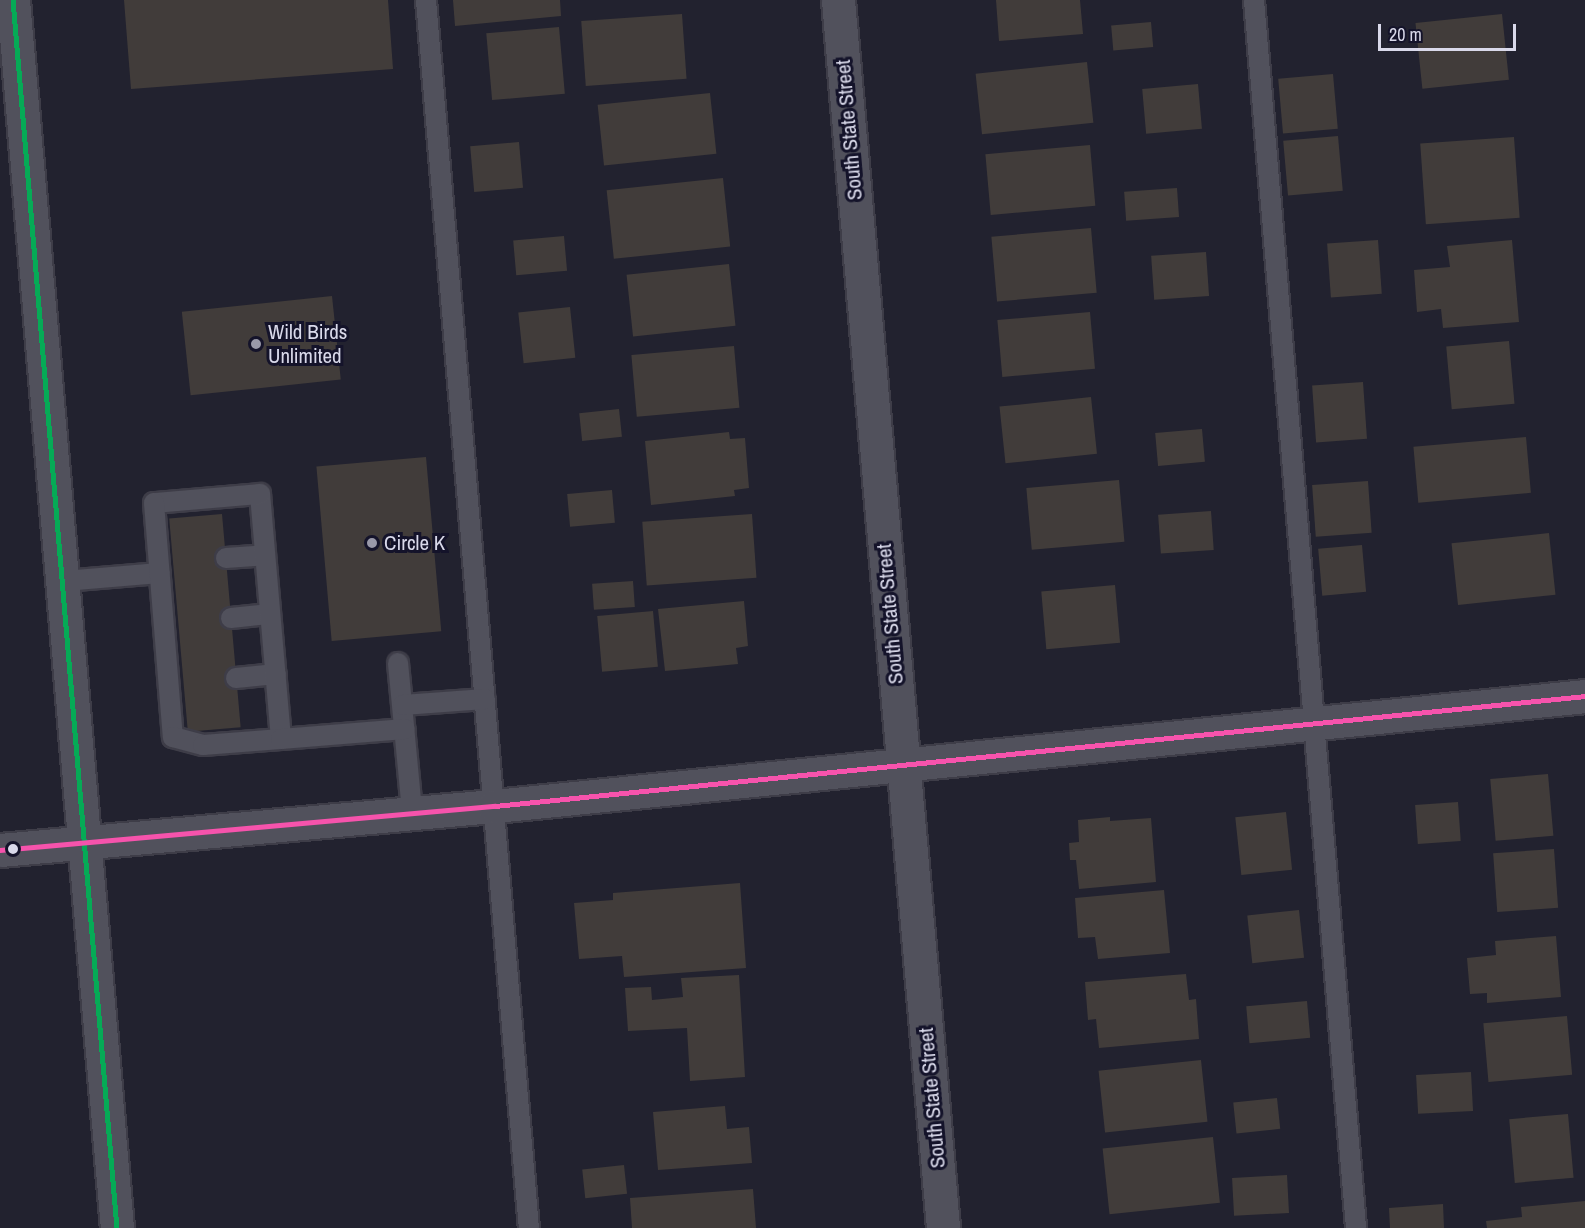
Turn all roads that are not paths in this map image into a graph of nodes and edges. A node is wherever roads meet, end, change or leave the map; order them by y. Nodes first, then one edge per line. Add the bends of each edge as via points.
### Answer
1 (13, 0) edge
2 (426, 0) edge
3 (838, 0) edge
4 (1254, 0) edge
5 (265, 555) junction
6 (226, 558) dead end
7 (164, 567) junction
8 (64, 581) junction
9 (270, 614) junction
10 (231, 618) dead end
11 (398, 663) dead end
12 (276, 674) junction
13 (236, 678) dead end
14 (1585, 696) edge
15 (485, 699) junction
16 (403, 705) junction
17 (1316, 723) junction
18 (405, 729) junction
19 (281, 739) junction
20 (904, 763) junction
21 (495, 806) junction
22 (412, 812) junction
23 (86, 843) junction
24 (0, 850) edge
25 (117, 1228) edge
26 (529, 1228) edge
27 (943, 1228) edge
28 (1356, 1228) edge

1 - 8 street
2 - 15 lane
3 - 20 street, South State Street
4 - 17 lane
5 - 6 lane
5 - 7 lane via 260,494 154,503
5 - 9 lane
7 - 8 lane
7 - 19 lane via 176,684 173,737 203,745
8 - 23 street
9 - 10 lane
9 - 12 lane
11 - 16 lane
12 - 13 lane
12 - 19 lane
14 - 17 street
15 - 16 lane
15 - 21 lane
16 - 18 lane
17 - 20 street
17 - 28 lane
18 - 19 lane
18 - 22 lane
20 - 21 street
20 - 27 street, South State Street
21 - 22 street
21 - 26 lane
22 - 23 street
23 - 24 street
23 - 25 street

